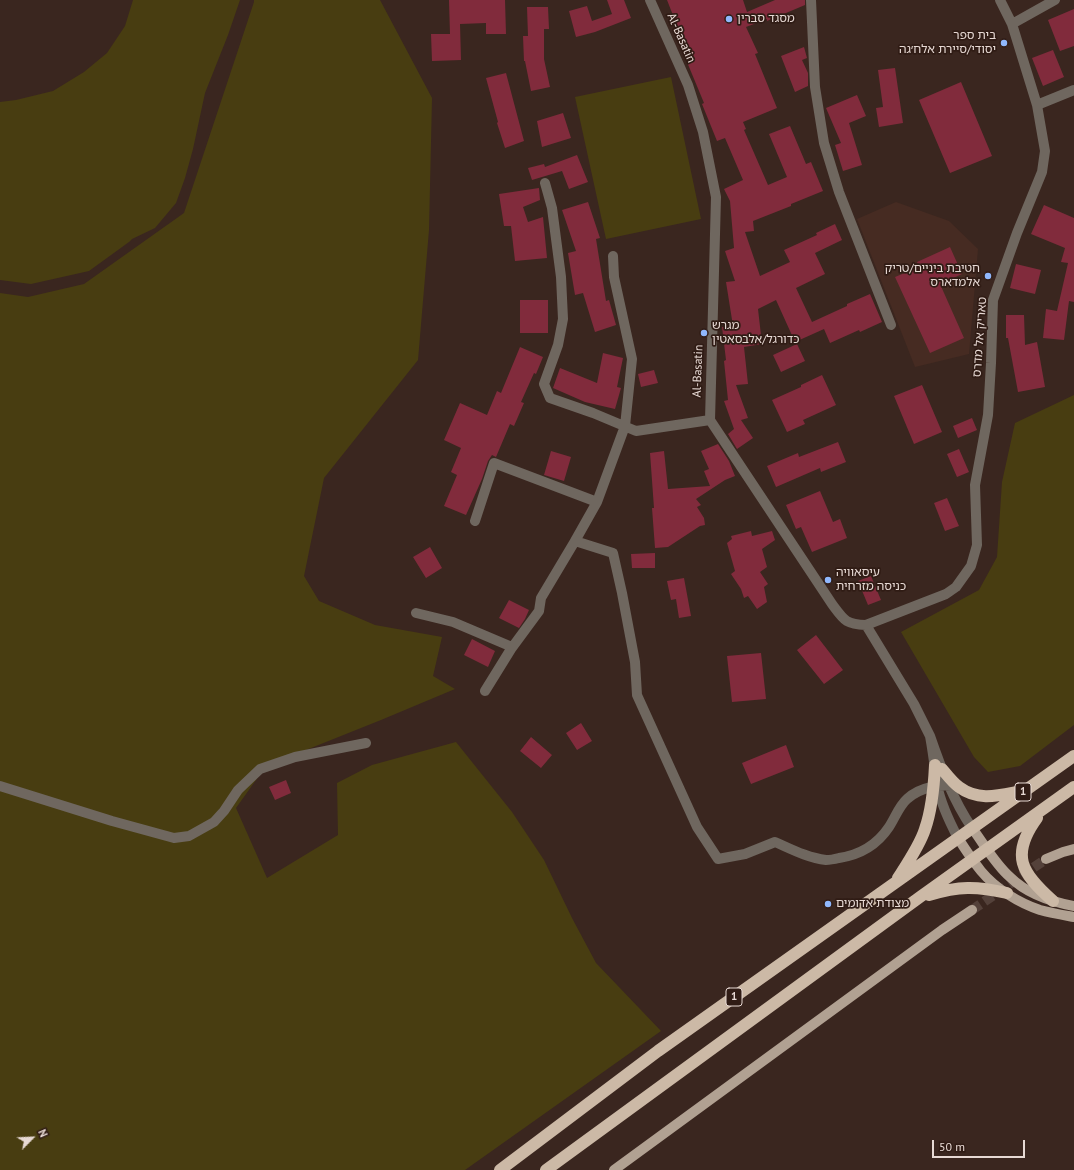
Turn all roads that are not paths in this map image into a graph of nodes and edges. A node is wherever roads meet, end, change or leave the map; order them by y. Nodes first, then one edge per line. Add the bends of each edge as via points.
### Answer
1 (650, 0) edge
2 (811, 0) edge
3 (1000, 0) edge
4 (1055, 0) edge
5 (1012, 24) junction
6 (1074, 90) edge
7 (1036, 105) junction
8 (545, 183) dead end
9 (613, 256) dead end
10 (891, 325) dead end
11 (710, 420) junction
12 (625, 426) junction
13 (597, 502) junction
14 (475, 521) dead end
15 (575, 541) junction
16 (416, 613) dead end
17 (866, 625) junction
18 (512, 647) junction
19 (485, 691) dead end
20 (366, 743) dead end
21 (1074, 756) edge
22 (938, 767) junction
23 (0, 786) edge
24 (954, 786) junction
25 (935, 787) junction
26 (1074, 788) edge
27 (1027, 790) junction
28 (1042, 811) junction
29 (972, 828) junction
30 (958, 838) junction
31 (1074, 849) edge
32 (988, 850) junction
33 (1046, 859) tunnel mouth
34 (973, 860) junction
35 (893, 884) junction
36 (1007, 893) junction
37 (920, 897) junction
38 (1053, 901) junction
39 (1074, 906) edge
40 (972, 910) tunnel mouth
41 (1074, 917) edge
42 (500, 1170) edge
43 (546, 1170) edge
44 (614, 1170) edge

1 - 11 street, Al-Basatin via 688,85 703,132 716,198
2 - 10 street via 815,87 824,143 839,192
3 - 5 street, טאריק אל מדרס
4 - 5 street
5 - 7 street, טאריק אל מדרס
6 - 7 street
7 - 17 street, טאריק אל מדרס via 1045,151 1042,172 1016,233 993,300 988,415 975,485 977,546 971,566 956,587 946,594
8 - 12 street via 552,208 563,319 558,345 544,384 550,398
9 - 12 street via 614,277 632,359
11 - 12 street via 636,431
11 - 17 street via 843,620
12 - 13 street
13 - 14 street via 494,463
13 - 15 street
15 - 18 street via 541,598 539,611
15 - 25 street via 613,553 634,662 637,695 697,827 718,860 745,854 775,842 806,855 827,860 849,857 868,848 882,836 905,800 913,793
16 - 18 street via 453,622
17 - 22 street via 923,720
18 - 19 street
20 - 23 street via 295,758 260,769 238,790 214,822 189,836 174,838
21 - 27 highway, 1
22 - 24 highway
22 - 25 highway
24 - 25 street
24 - 27 highway via 975,795 991,797
24 - 29 street via 963,816
25 - 30 street
25 - 35 highway via 925,830
26 - 28 highway, 1
27 - 29 highway, 1
28 - 32 highway, 1
28 - 38 highway via 1023,843 1021,853 1030,879
29 - 30 highway, 1
29 - 32 main road
30 - 34 main road
30 - 35 highway, 1
31 - 33 main road
32 - 34 highway, 1
32 - 38 main road via 1010,878 1035,894
34 - 36 main road via 993,884
34 - 37 highway, 1
35 - 42 highway, 1 via 658,1051
36 - 37 highway via 964,887
36 - 41 main road via 1040,910
37 - 43 highway, 1
38 - 39 main road
40 - 44 main road

